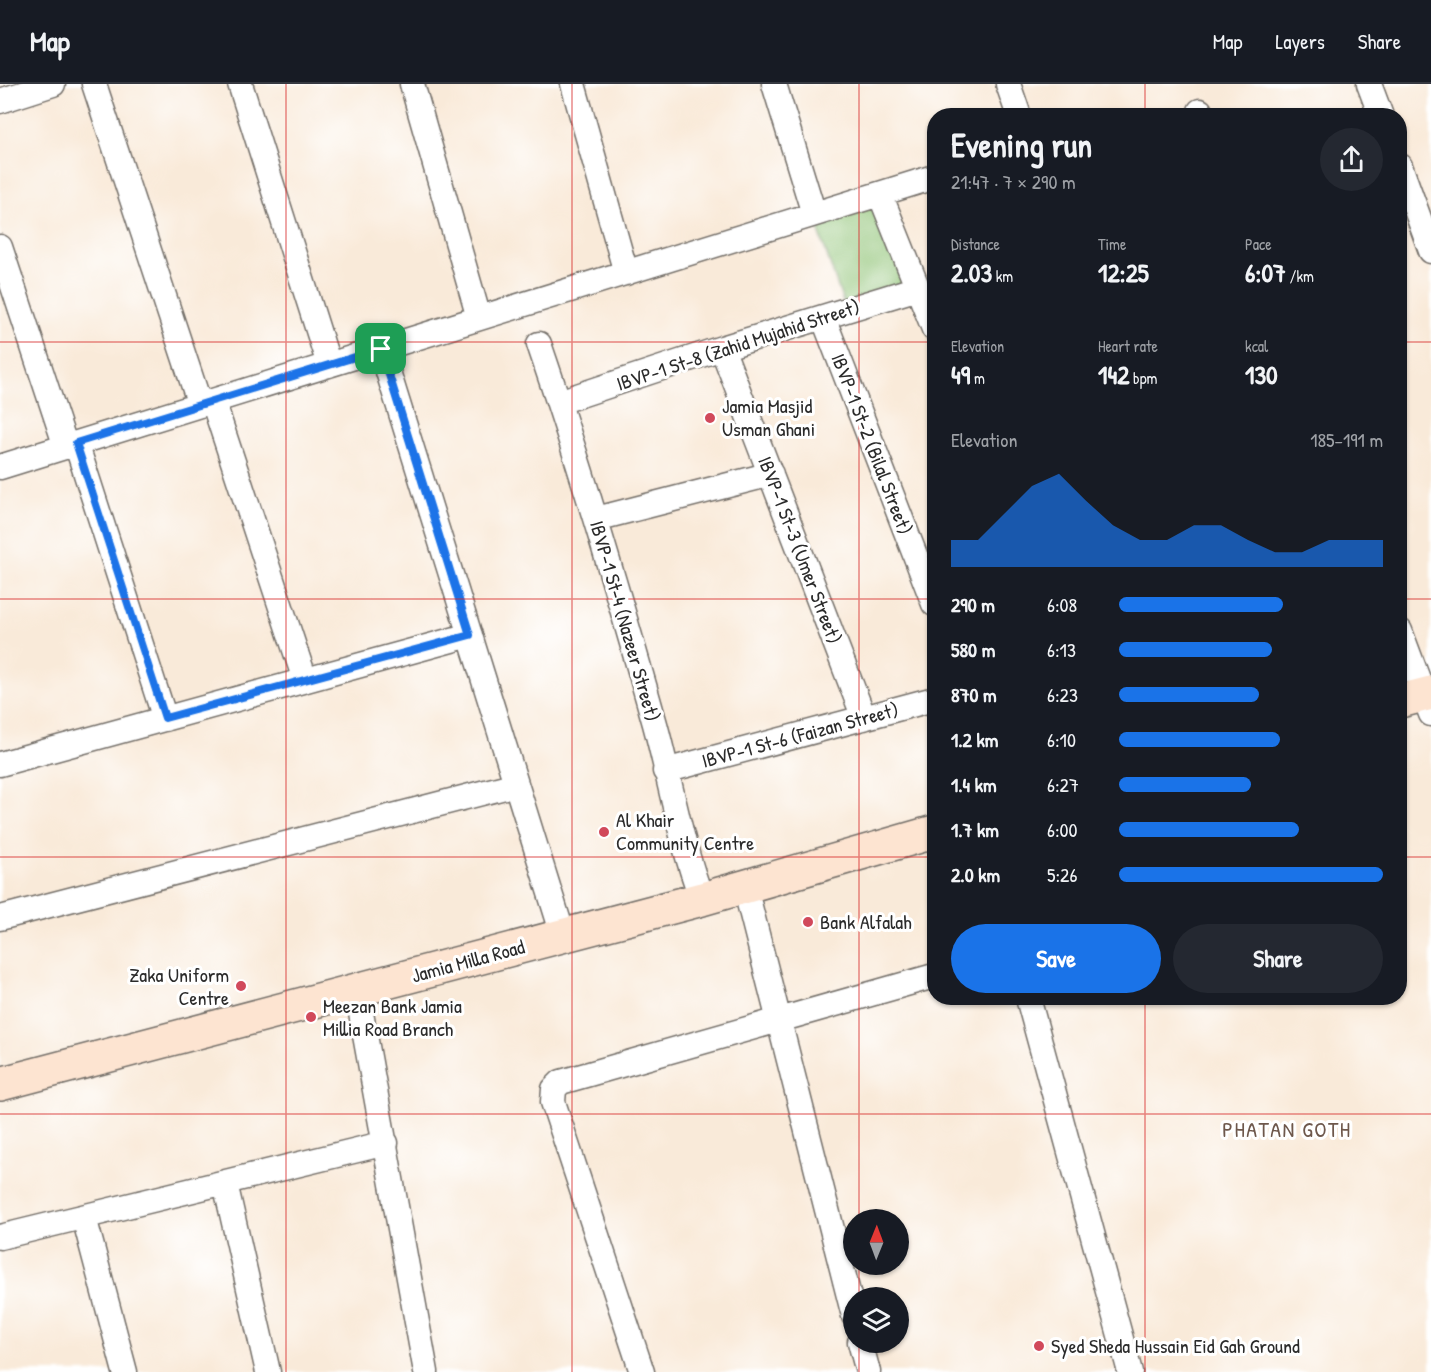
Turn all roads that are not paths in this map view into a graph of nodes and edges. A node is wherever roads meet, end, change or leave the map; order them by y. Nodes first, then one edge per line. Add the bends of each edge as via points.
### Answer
1 (53, 84) edge
2 (94, 84) edge
3 (240, 84) edge
4 (412, 84) edge
5 (573, 84) edge
6 (774, 84) edge
7 (1008, 84) edge
8 (1369, 84) edge
9 (0, 101) edge
10 (1016, 108) edge
11 (1378, 108) edge
12 (927, 179) edge
13 (1407, 185) edge
14 (880, 194) junction
15 (814, 214) junction
16 (0, 247) edge
17 (1431, 251) edge
18 (626, 273) junction
19 (918, 288) junction
20 (927, 311) edge
21 (927, 312) edge
22 (823, 317) junction
23 (479, 318) junction
24 (539, 344) dead end
25 (386, 347) junction
26 (722, 348) junction
27 (329, 365) junction
28 (559, 402) junction
29 (206, 403) junction
30 (71, 445) junction
31 (0, 467) edge
32 (771, 474) junction
33 (596, 519) junction
34 (927, 586) edge
35 (470, 635) junction
36 (1407, 654) edge
37 (305, 680) junction
38 (927, 701) edge
39 (1421, 701) edge
40 (165, 718) junction
41 (864, 718) junction
42 (0, 764) edge
43 (665, 771) junction
44 (523, 789) junction
45 (927, 834) edge
46 (745, 887) junction
47 (702, 899) junction
48 (0, 918) edge
49 (563, 935) junction
50 (927, 978) edge
51 (357, 991) junction
52 (1030, 1005) edge
53 (779, 1020) junction
54 (0, 1084) edge
55 (386, 1143) junction
56 (225, 1183) junction
57 (84, 1217) junction
58 (0, 1237) edge
59 (847, 1287) edge
60 (862, 1353) edge
61 (125, 1372) edge
62 (268, 1372) edge
63 (426, 1372) edge
64 (642, 1372) edge
65 (865, 1372) edge
66 (1130, 1372) edge

1 - 9 street
2 - 29 street
3 - 27 street
4 - 23 street
5 - 18 street
6 - 15 street
7 - 10 street
8 - 11 street
12 - 14 street
13 - 17 street
14 - 15 street
14 - 19 street
14 - 21 street
15 - 18 street
16 - 30 street
18 - 23 street
19 - 20 street
19 - 22 street, IBVP-1 St-8 (Zahid Mujahid Street)
22 - 26 street, IBVP-1 St-8 (Zahid Mujahid Street)
22 - 34 street, IBVP-1 St-2 (Bilal Street)
23 - 25 street
24 - 28 street, IBVP-1 St-4 (Nazeer Street)
25 - 27 street
25 - 35 street
25 - 44 street
26 - 28 street, IBVP-1 St-8 (Zahid Mujahid Street)
26 - 32 street, IBVP-1 St-3 (Umer Street)
27 - 29 street
28 - 33 street, IBVP-1 St-4 (Nazeer Street)
29 - 30 street
29 - 37 street
30 - 31 street
30 - 40 street
32 - 33 street
32 - 41 street, IBVP-1 St-3 (Umer Street)
33 - 43 street, IBVP-1 St-4 (Nazeer Street)
35 - 37 street
35 - 44 street
36 - 39 street
37 - 40 street
38 - 41 street, IBVP-1 St-6 (Faizan Street)
40 - 42 street
41 - 43 street, IBVP-1 St-6 (Faizan Street)
43 - 47 street, IBVP-1 St-4 (Nazeer Street)
44 - 48 street
44 - 49 street
45 - 46 main road, Jamia Milla Road
46 - 47 main road, Jamia Milla Road
46 - 53 street
47 - 49 main road, Jamia Milla Road
49 - 51 main road, Jamia Milla Road
50 - 53 street
51 - 54 main road, Jamia Milla Road
51 - 55 street
52 - 66 street
53 - 59 street
53 - 64 street via 561,1082 554,1089 553,1102
55 - 56 street
55 - 63 street
56 - 57 street
56 - 62 street
57 - 58 street
57 - 61 street
60 - 65 street

